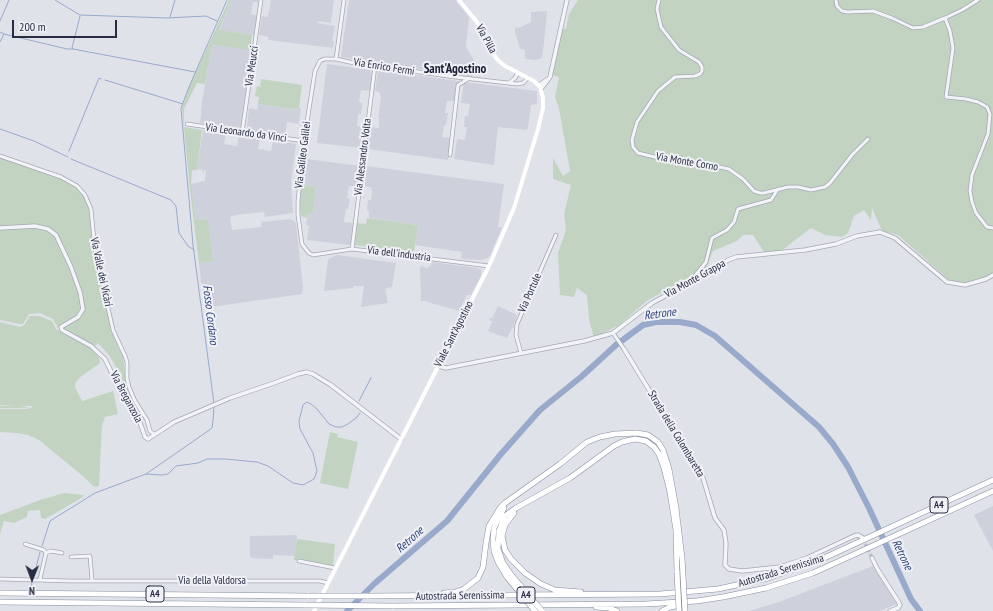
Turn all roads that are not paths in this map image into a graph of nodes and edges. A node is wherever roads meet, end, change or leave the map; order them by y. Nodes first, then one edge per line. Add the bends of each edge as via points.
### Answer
1 (261, 0) edge
2 (344, 0) edge
3 (459, 0) edge
4 (567, 0) edge
5 (659, 0) edge
6 (836, 0) edge
7 (978, 0) edge
8 (945, 18) junction
9 (324, 58) joint
10 (336, 58) junction
11 (375, 66) junction
12 (518, 73) junction
13 (524, 75) junction
14 (550, 77) junction
15 (528, 78) junction
16 (468, 79) junction
17 (509, 83) junction
18 (521, 84) junction
19 (539, 85) junction
20 (541, 89) junction
21 (187, 124) dead end
22 (242, 133) junction
23 (868, 139) dead end
24 (304, 141) junction
25 (450, 155) dead end
26 (0, 156) edge
27 (778, 189) junction
28 (0, 228) edge
29 (993, 228) edge
30 (556, 235) dead end
31 (352, 248) junction
32 (309, 253) joint
33 (489, 266) junction
34 (993, 275) edge
35 (689, 283) junction
36 (613, 333) junction
37 (624, 349) joint
38 (520, 353) junction
39 (438, 366) junction
40 (154, 434) junction
41 (401, 439) junction
42 (993, 480) edge
43 (993, 491) edge
44 (512, 498) junction
45 (527, 502) junction
46 (863, 538) dead end
47 (25, 544) dead end
48 (46, 553) junction
49 (62, 553) dead end
50 (72, 557) dead end
51 (872, 558) tunnel mouth
52 (299, 561) dead end
53 (335, 568) junction
54 (510, 577) junction
55 (0, 579) edge
56 (40, 579) junction
57 (92, 581) junction
58 (328, 583) junction
59 (766, 588) junction
60 (0, 593) edge
61 (660, 594) junction
62 (367, 596) junction
63 (0, 602) edge
64 (491, 606) junction
65 (314, 611) edge
66 (535, 611) edge
67 (542, 611) edge
68 (617, 611) edge
69 (662, 611) edge
70 (679, 611) edge
71 (685, 611) edge
72 (890, 611) edge

1 - 22 street, Via Meucci
2 - 10 street
3 - 12 main road, Via Pilla via 477,22 496,58
4 - 14 street
5 - 27 street, Via Monte Corno via 657,9 661,27 679,50 699,62 702,71 695,76 675,77 658,91 637,122 632,140 635,150 684,164 729,169 760,193
6 - 8 street via 842,11 873,12 913,28 923,27
7 - 8 street
8 - 29 street via 953,48 946,97 966,99 987,107 990,114 988,134 972,175 970,190 976,213 986,227
9 - 10 street, Via Enrico Fermi
9 - 24 street, Via Galileo Galilei via 315,71
10 - 11 street, Via Enrico Fermi
11 - 16 street, Via Enrico Fermi
11 - 31 street, Via Alessandro Volta
12 - 13 main road, Via Pilla
12 - 17 street
13 - 15 main road, Via Pilla
13 - 18 street
14 - 19 street
14 - 20 street
15 - 18 street
15 - 19 main road, Via Pilla
16 - 17 street, Via Enrico Fermi
16 - 25 street via 458,85
17 - 18 street, Via Enrico Fermi
19 - 20 main road, Viale Sant'Agostino
20 - 33 main road, Viale Sant'Agostino via 543,108 528,165 512,213
21 - 22 street, Via Leonardo da Vinci
22 - 24 street, Via Leonardo da Vinci
23 - 27 street, Via Monte Corno via 825,187 811,190 798,187
24 - 32 street, Via Galileo Galilei via 298,215 302,244
26 - 40 street, Via Valle dei Vicàri via 61,178 77,186 85,195 91,210 95,250 113,330 127,362 129,387 147,420 150,431
27 - 35 street via 771,200 738,209 728,230 712,238 706,262
28 - 40 street, Via Breganzola via 35,226 48,229 56,235 80,292 83,309 78,317 61,327 62,330 91,346 105,359 122,394 137,414 145,437 148,439
30 - 38 street, Via Portule via 517,324 516,336
31 - 32 street, Via dell'industria via 313,255
31 - 33 street, Via dell'industria
33 - 39 main road, Viale Sant'Agostino
34 - 35 street, Via Monte Grappa via 965,285 947,282 895,238 880,232 805,250 736,257
35 - 36 street, Via Monte Grappa via 652,303
36 - 37 street
36 - 38 street, Via Monte Grappa
37 - 46 street, Strada della Colombaretta via 703,478 715,518 724,530 725,565 729,569 742,571 780,567 807,558 854,536
38 - 39 street, Via Monte Grappa via 446,368
39 - 41 main road, Viale Sant'Agostino
40 - 41 street via 217,403 310,372
41 - 53 main road, Viale Sant'Agostino
42 - 61 highway, Autostrada Serenissima / A4 via 822,560 768,578 718,589
43 - 59 highway, Autostrada Serenissima / A4 via 812,573
44 - 54 highway via 498,517 493,533 496,557 501,569
44 - 62 highway via 500,508 492,520 481,571 476,581 468,587 452,593
44 - 71 highway, bridge via 587,442 615,434 648,435 658,442 667,463 676,508
45 - 54 highway via 505,516 499,531 501,557
45 - 61 highway via 508,519 502,541 508,555 536,581 562,591
45 - 70 highway, bridge via 570,478 614,446 631,439 646,441 657,450 666,474 676,530
47 - 48 street
48 - 49 street
48 - 56 street
50 - 57 street via 90,556
51 - 72 street via 900,605
52 - 53 street
53 - 58 main road, Viale Sant'Agostino
54 - 66 highway, bridge
54 - 67 highway, bridge
55 - 56 street, Via della Valdorsa
56 - 57 street, Via della Valdorsa
57 - 58 street, Via della Valdorsa
58 - 65 main road, Viale Sant'Agostino
59 - 64 highway, Autostrada Serenissima / A4 via 710,599 663,603
59 - 69 highway via 731,598 673,606
60 - 62 highway, Autostrada Serenissima / A4, bridge
61 - 62 highway, Autostrada Serenissima / A4
63 - 64 highway, Autostrada Serenissima / A4, bridge
64 - 68 highway via 596,607

